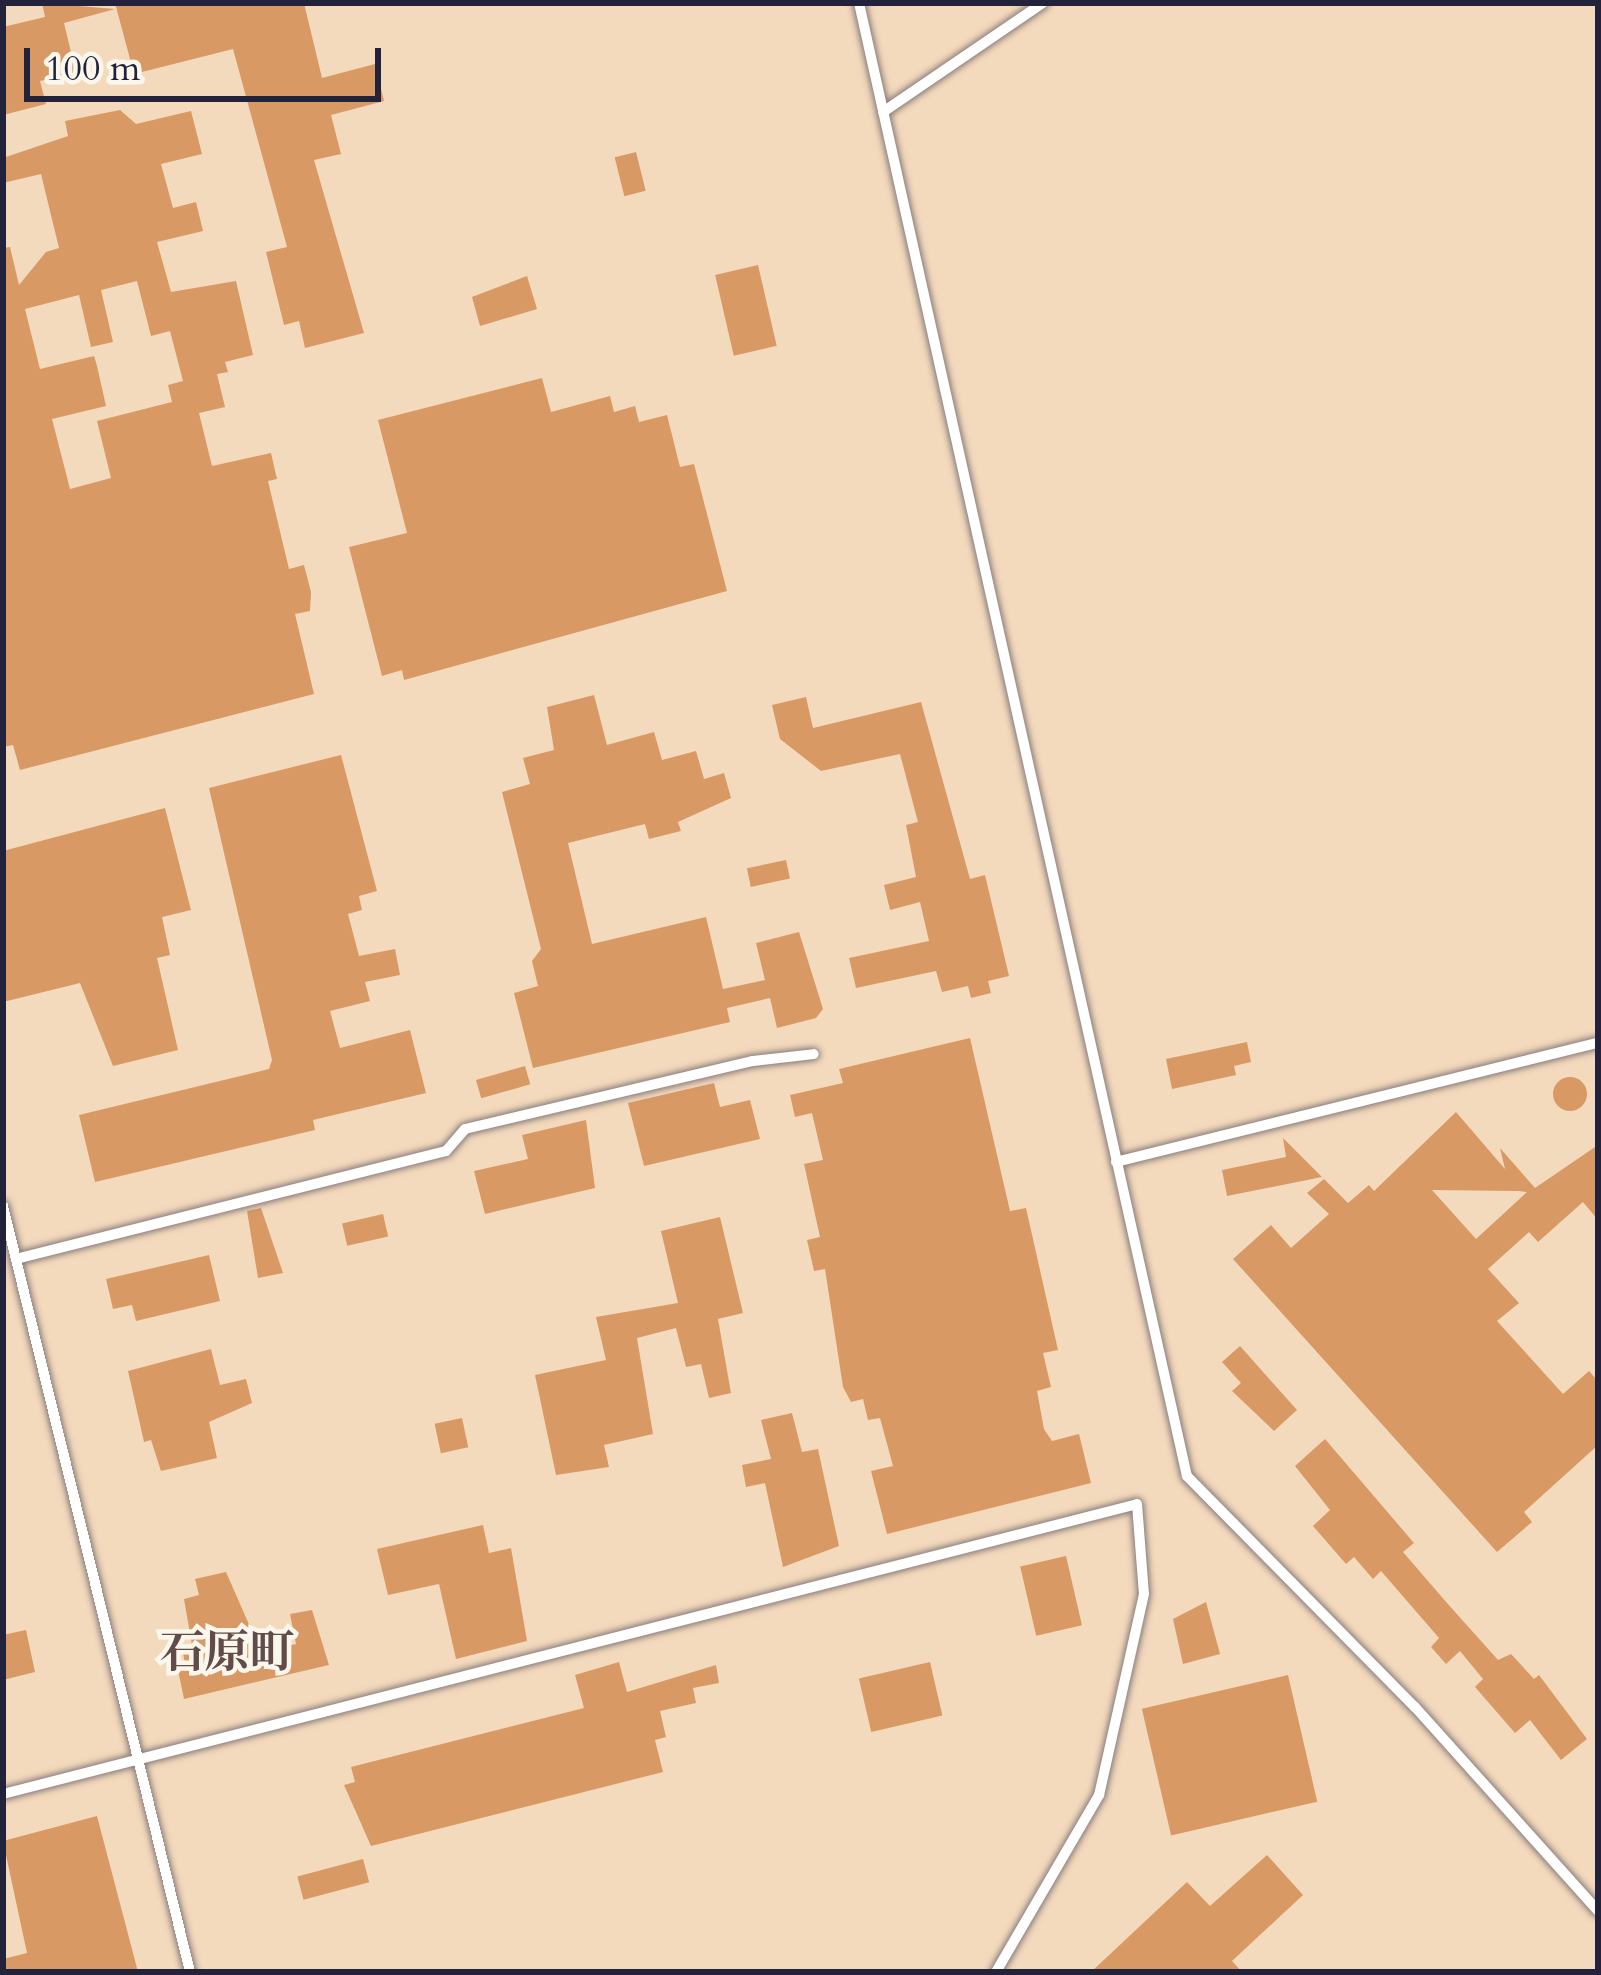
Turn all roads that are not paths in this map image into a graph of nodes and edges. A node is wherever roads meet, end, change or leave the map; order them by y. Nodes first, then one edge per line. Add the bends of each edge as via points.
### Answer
1 (859, 3) edge
2 (1043, 3) edge
3 (883, 112) junction
4 (1598, 1043) edge
5 (814, 1054) dead end
6 (1116, 1162) junction
7 (3, 1206) edge
8 (16, 1259) junction
9 (136, 1761) junction
10 (3, 1794) edge
11 (1598, 1911) edge
12 (190, 1972) edge
13 (996, 1972) edge

1 - 3 lane
2 - 3 lane
3 - 6 lane
4 - 6 lane
5 - 8 lane via 465,1129 446,1151
6 - 11 lane via 1186,1476 1415,1707
7 - 8 lane
8 - 9 lane
9 - 10 lane
9 - 12 lane
9 - 13 lane via 1137,1504 1144,1594 1099,1795

